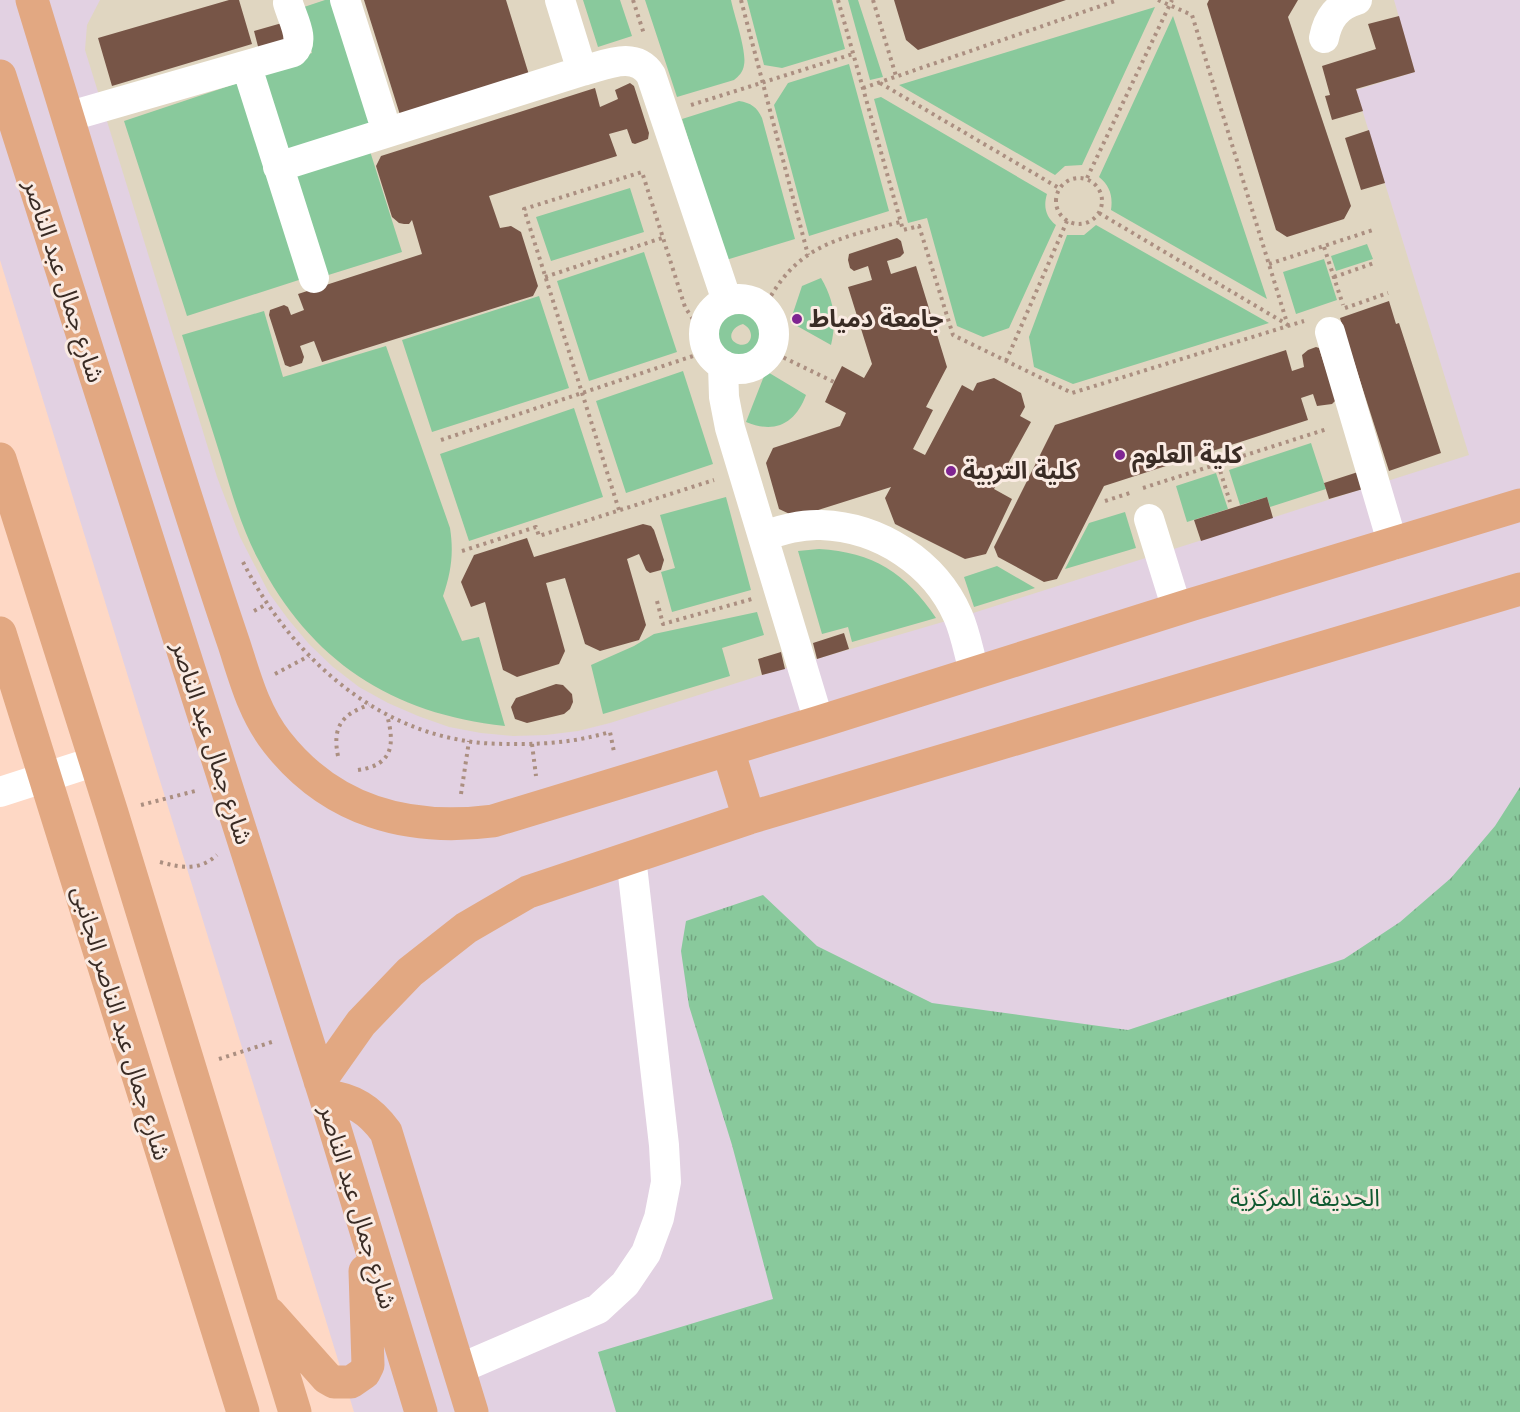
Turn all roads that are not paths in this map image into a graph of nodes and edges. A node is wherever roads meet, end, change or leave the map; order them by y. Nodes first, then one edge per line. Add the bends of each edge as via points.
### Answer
1 (345, 0) edge
2 (561, 0) edge
3 (1352, 1) edge
4 (282, 4) edge
5 (40, 10) edge
6 (1324, 38) dead end
7 (247, 67) junction
8 (582, 71) junction
9 (0, 76) edge
10 (67, 117) junction
11 (17, 132) junction
12 (387, 132) junction
13 (278, 167) junction
14 (314, 278) dead end
15 (727, 301) junction
16 (1318, 326) road end
17 (712, 350) junction
18 (0, 459) edge
19 (1520, 505) edge
20 (1149, 519) dead end
21 (763, 536) junction
22 (1392, 545) junction
23 (1520, 589) edge
24 (1177, 609) junction
25 (0, 633) edge
26 (975, 674) junction
27 (819, 722) junction
28 (728, 750) junction
29 (96, 761) junction
30 (45, 778) junction
31 (0, 792) edge
32 (749, 818) junction
33 (631, 857) junction
34 (322, 1089) junction
35 (363, 1224) junction
36 (262, 1305) junction
37 (459, 1370) junction
38 (243, 1412) edge
39 (295, 1412) edge
40 (421, 1412) edge
41 (472, 1412) edge

1 - 12 street
2 - 8 street
3 - 6 street via 1336,11
4 - 7 street via 299,36 298,47
5 - 10 main road
7 - 10 street
7 - 13 street
8 - 12 street
8 - 15 street via 631,60 651,75
9 - 11 main road, شارع جمال عبد الناصر
10 - 11 main road
10 - 28 main road via 245,679 262,720 297,764 346,800 373,812 403,821 463,825 493,821 613,764
11 - 34 main road, شارع جمال عبد الناصر
12 - 13 street
13 - 14 street
15 - 17 street via 706,322
15 - 17 street via 747,300 764,309 771,317 775,337 770,351 752,368 732,369
16 - 22 street via 1356,420
17 - 21 street
18 - 29 main road
19 - 22 main road
20 - 24 street
21 - 26 street via 820,525 849,528 903,551 926,569 945,592 959,617
21 - 27 street
22 - 24 main road
23 - 32 main road
24 - 26 main road
25 - 30 main road, شارع جمال عبد الناصر الجانبى
26 - 27 main road
27 - 28 main road
28 - 32 main road
29 - 30 street
29 - 36 main road
30 - 31 street
30 - 38 main road, شارع جمال عبد الناصر الجانبى
32 - 33 main road
33 - 34 main road via 528,892 437,948 369,1014 339,1051
33 - 37 street via 664,1144 666,1182 659,1218 646,1253 625,1284 598,1309
34 - 35 main road, شارع جمال عبد الناصر
34 - 37 main road via 365,1109 386,1132
35 - 36 main road via 369,1357 358,1378 342,1383 327,1378
35 - 40 main road, شارع جمال عبد الناصر
36 - 39 main road
37 - 41 main road

